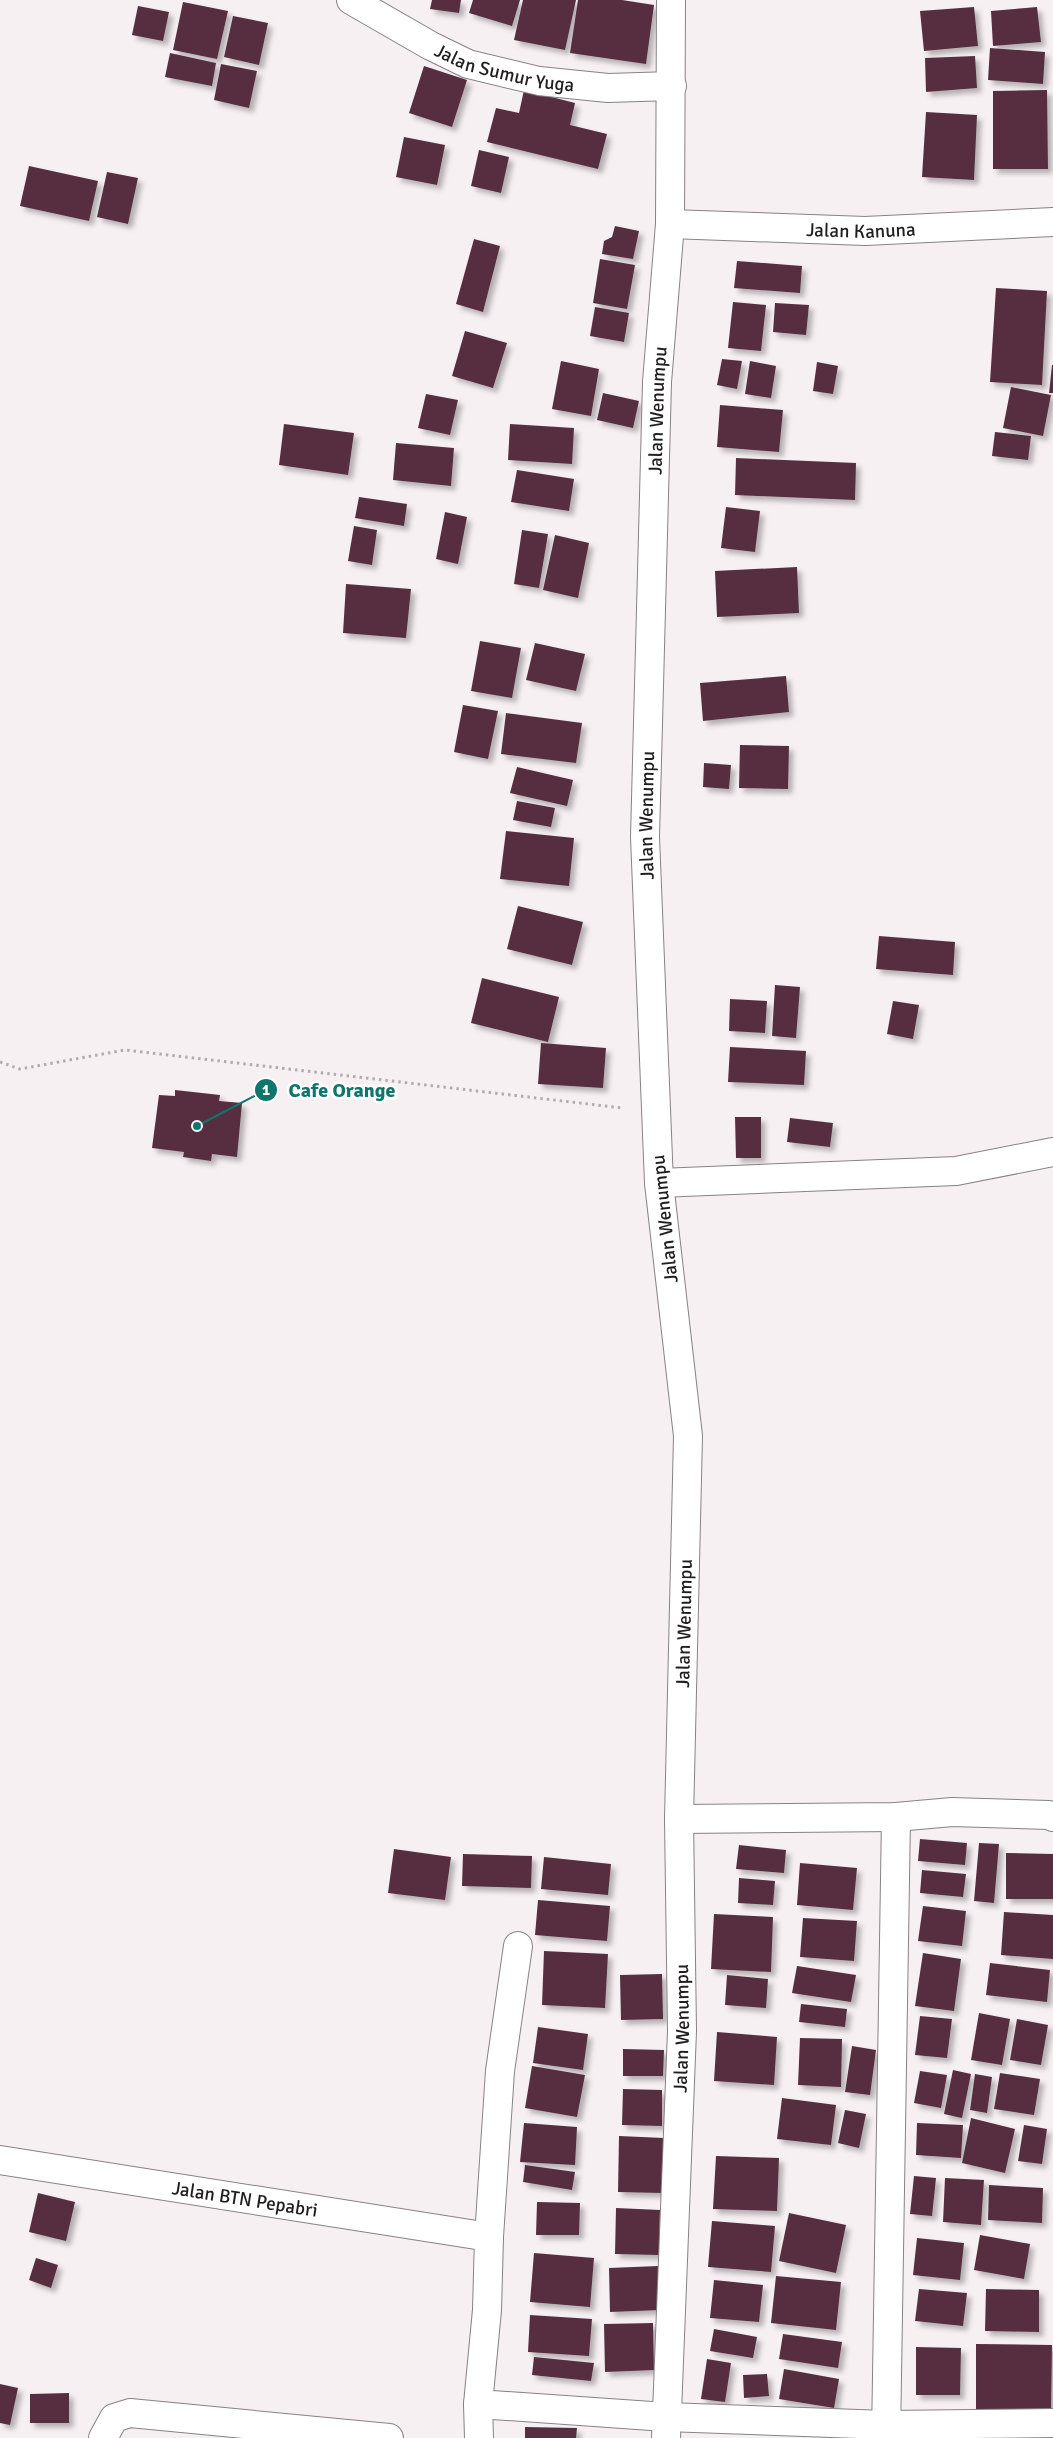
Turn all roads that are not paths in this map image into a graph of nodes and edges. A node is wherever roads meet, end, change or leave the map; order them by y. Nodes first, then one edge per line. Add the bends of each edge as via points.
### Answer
1 (351, 0) edge
2 (671, 0) edge
3 (672, 86) junction
4 (1053, 222) edge
5 (670, 224) junction
6 (1053, 1152) edge
7 (659, 1183) junction
8 (896, 1817) junction
9 (1053, 1817) edge
10 (679, 1818) junction
11 (518, 1946) dead end
12 (0, 2160) edge
13 (489, 2237) junction
14 (478, 2404) junction
15 (1053, 2423) edge
16 (666, 2428) edge
17 (886, 2432) edge
18 (103, 2438) edge
19 (389, 2438) edge
20 (478, 2438) edge

1 - 3 street, Jalan Sumur Yuga via 468,64 539,81 608,88
2 - 3 street, Jalan Wenumpu
3 - 5 street, Jalan Wenumpu
4 - 5 street, Jalan Kanuna via 865,231
5 - 7 street, Jalan Wenumpu via 657,382 645,828
6 - 7 street via 956,1171
7 - 10 street, Jalan Wenumpu via 688,1436
8 - 9 street via 952,1812
8 - 10 street
8 - 17 street
10 - 16 street, Jalan Wenumpu via 682,2031
11 - 13 street via 500,2071
12 - 13 street, Jalan BTN Pepabri
13 - 14 street via 487,2310
14 - 16 street
14 - 20 street
15 - 17 street
16 - 17 street
18 - 19 street via 114,2418 130,2413

